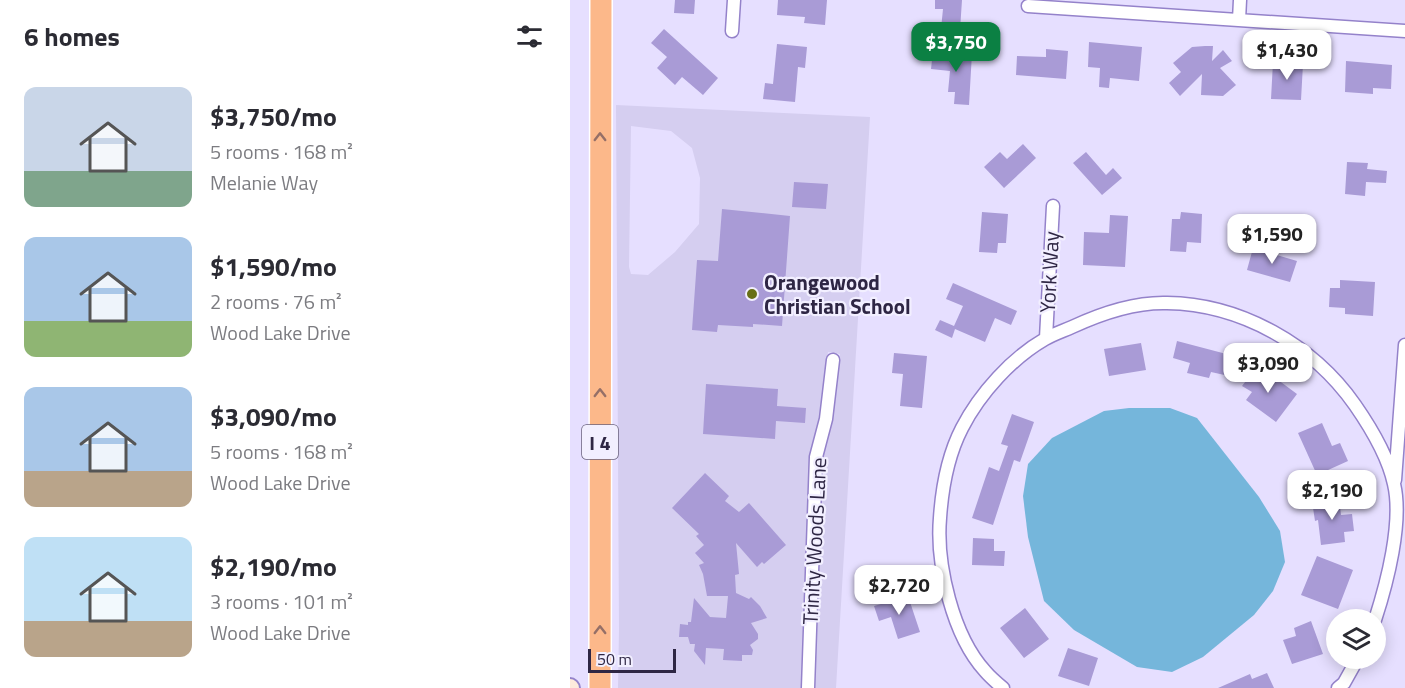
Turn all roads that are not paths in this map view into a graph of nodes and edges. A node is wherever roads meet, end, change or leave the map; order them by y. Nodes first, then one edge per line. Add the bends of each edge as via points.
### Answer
1 (601, 0) edge
2 (734, 0) edge
3 (1240, 0) edge
4 (1028, 6) dead end
5 (1239, 20) junction
6 (732, 31) dead end
7 (1405, 31) edge
8 (1053, 206) dead end
9 (1046, 338) junction
10 (1405, 345) edge
11 (833, 360) dead end
12 (1395, 484) junction
13 (1379, 609) edge
14 (1352, 669) edge
15 (600, 688) edge
16 (808, 688) edge
17 (1003, 688) edge
18 (1338, 688) edge

15 -> 1 highway, I 4
2 - 6 street
3 - 5 street
4 - 5 street
5 - 7 street
8 - 9 street, York Way
9 - 12 street via 1103,314 1137,305 1203,306 1238,315 1307,353 1342,387 1368,423
9 - 17 street via 1017,359 975,406 949,463 941,502 941,560 951,602 964,639 984,671
10 - 12 street
11 - 16 street, Trinity Woods Lane via 826,419 816,457
12 - 13 street via 1392,553
14 - 18 street

